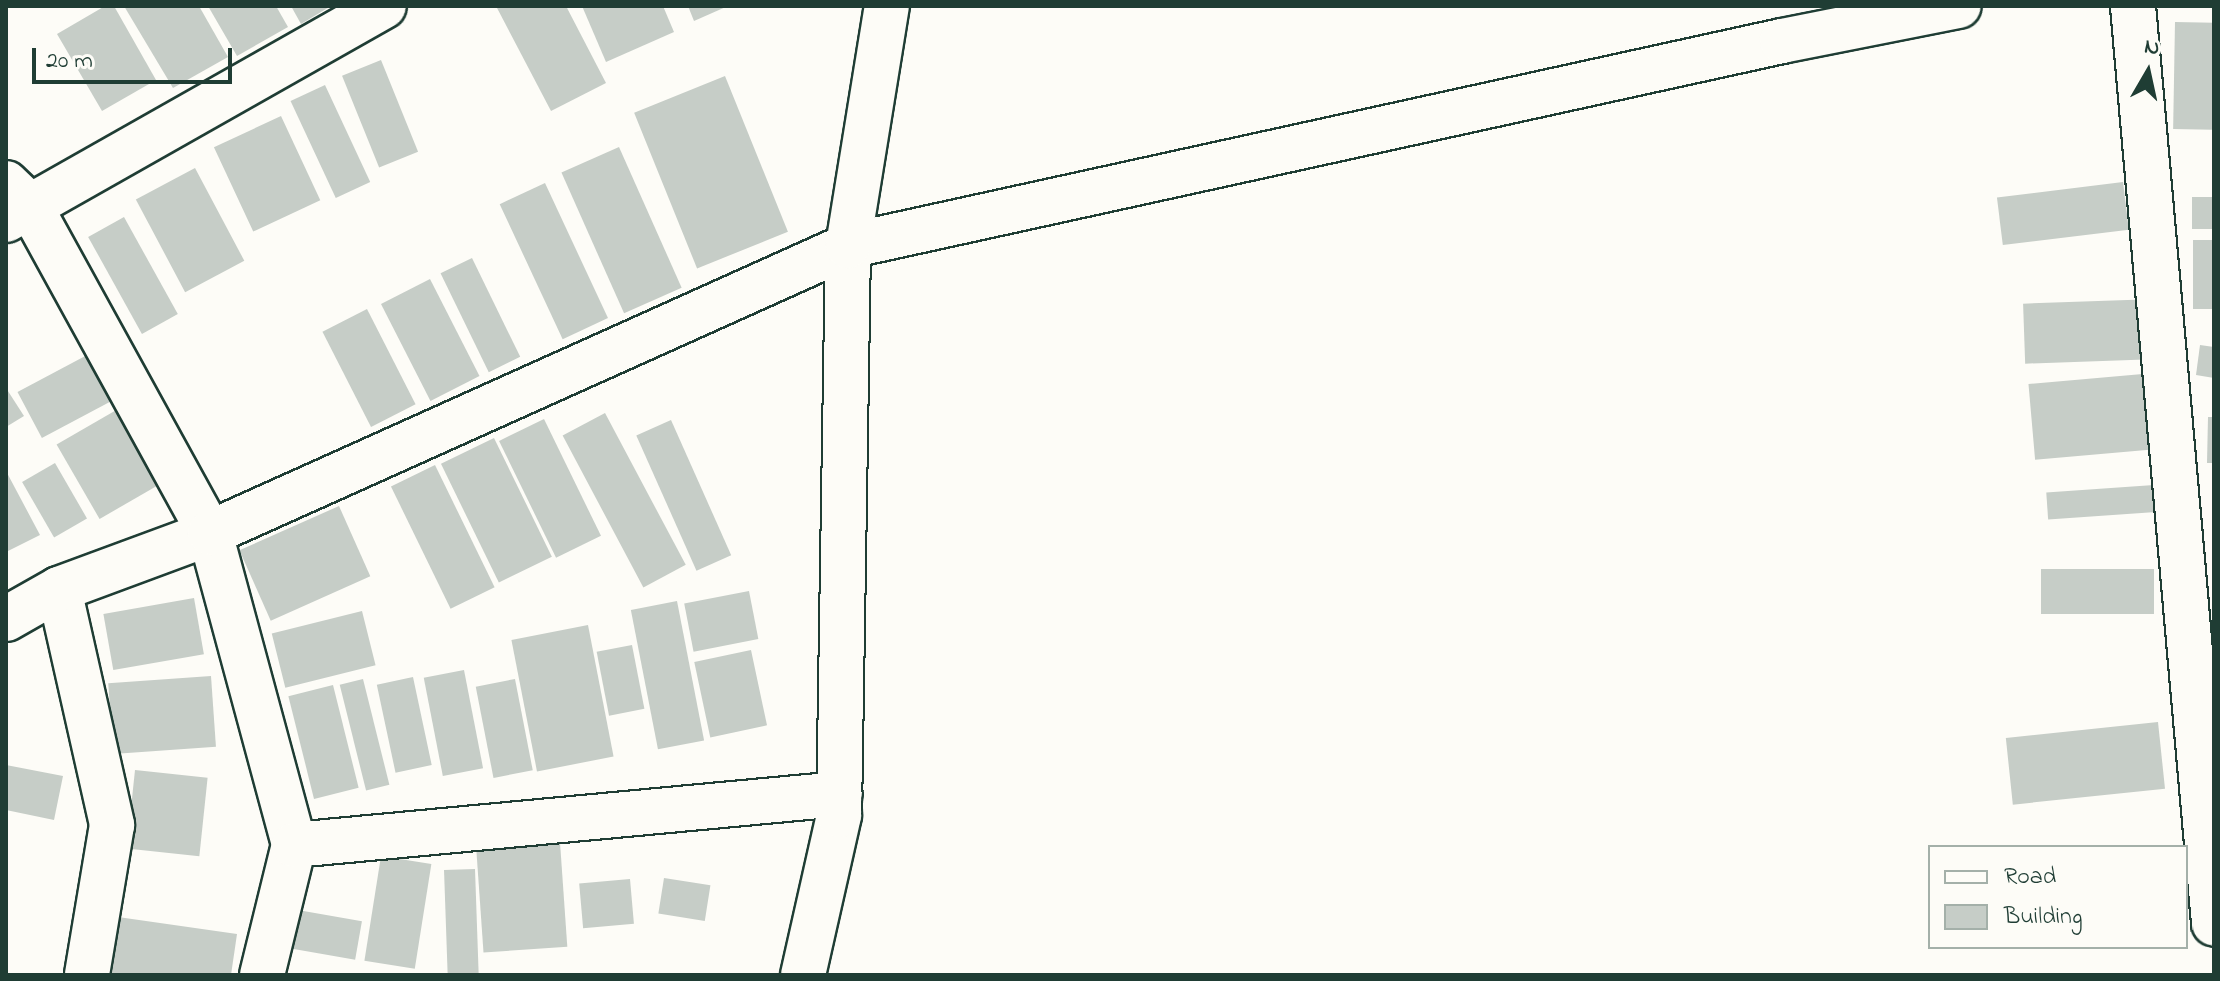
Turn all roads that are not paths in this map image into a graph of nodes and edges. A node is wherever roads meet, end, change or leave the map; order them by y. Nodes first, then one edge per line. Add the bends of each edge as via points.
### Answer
1 (384, 6) edge
2 (887, 6) edge
3 (1959, 6) edge
4 (2133, 6) edge
5 (14, 203) edge
6 (848, 246) junction
7 (210, 533) junction
8 (59, 589) junction
9 (6, 619) edge
10 (840, 794) junction
11 (294, 845) junction
12 (2214, 923) edge
13 (87, 975) edge
14 (262, 975) edge
15 (803, 975) edge

1 - 5 street
2 - 6 street
3 - 6 street
4 - 12 street
5 - 7 street
6 - 7 street
6 - 10 street
7 - 8 street
7 - 11 street
8 - 9 street
8 - 13 street via 112,825
10 - 11 street
10 - 15 street
11 - 14 street

